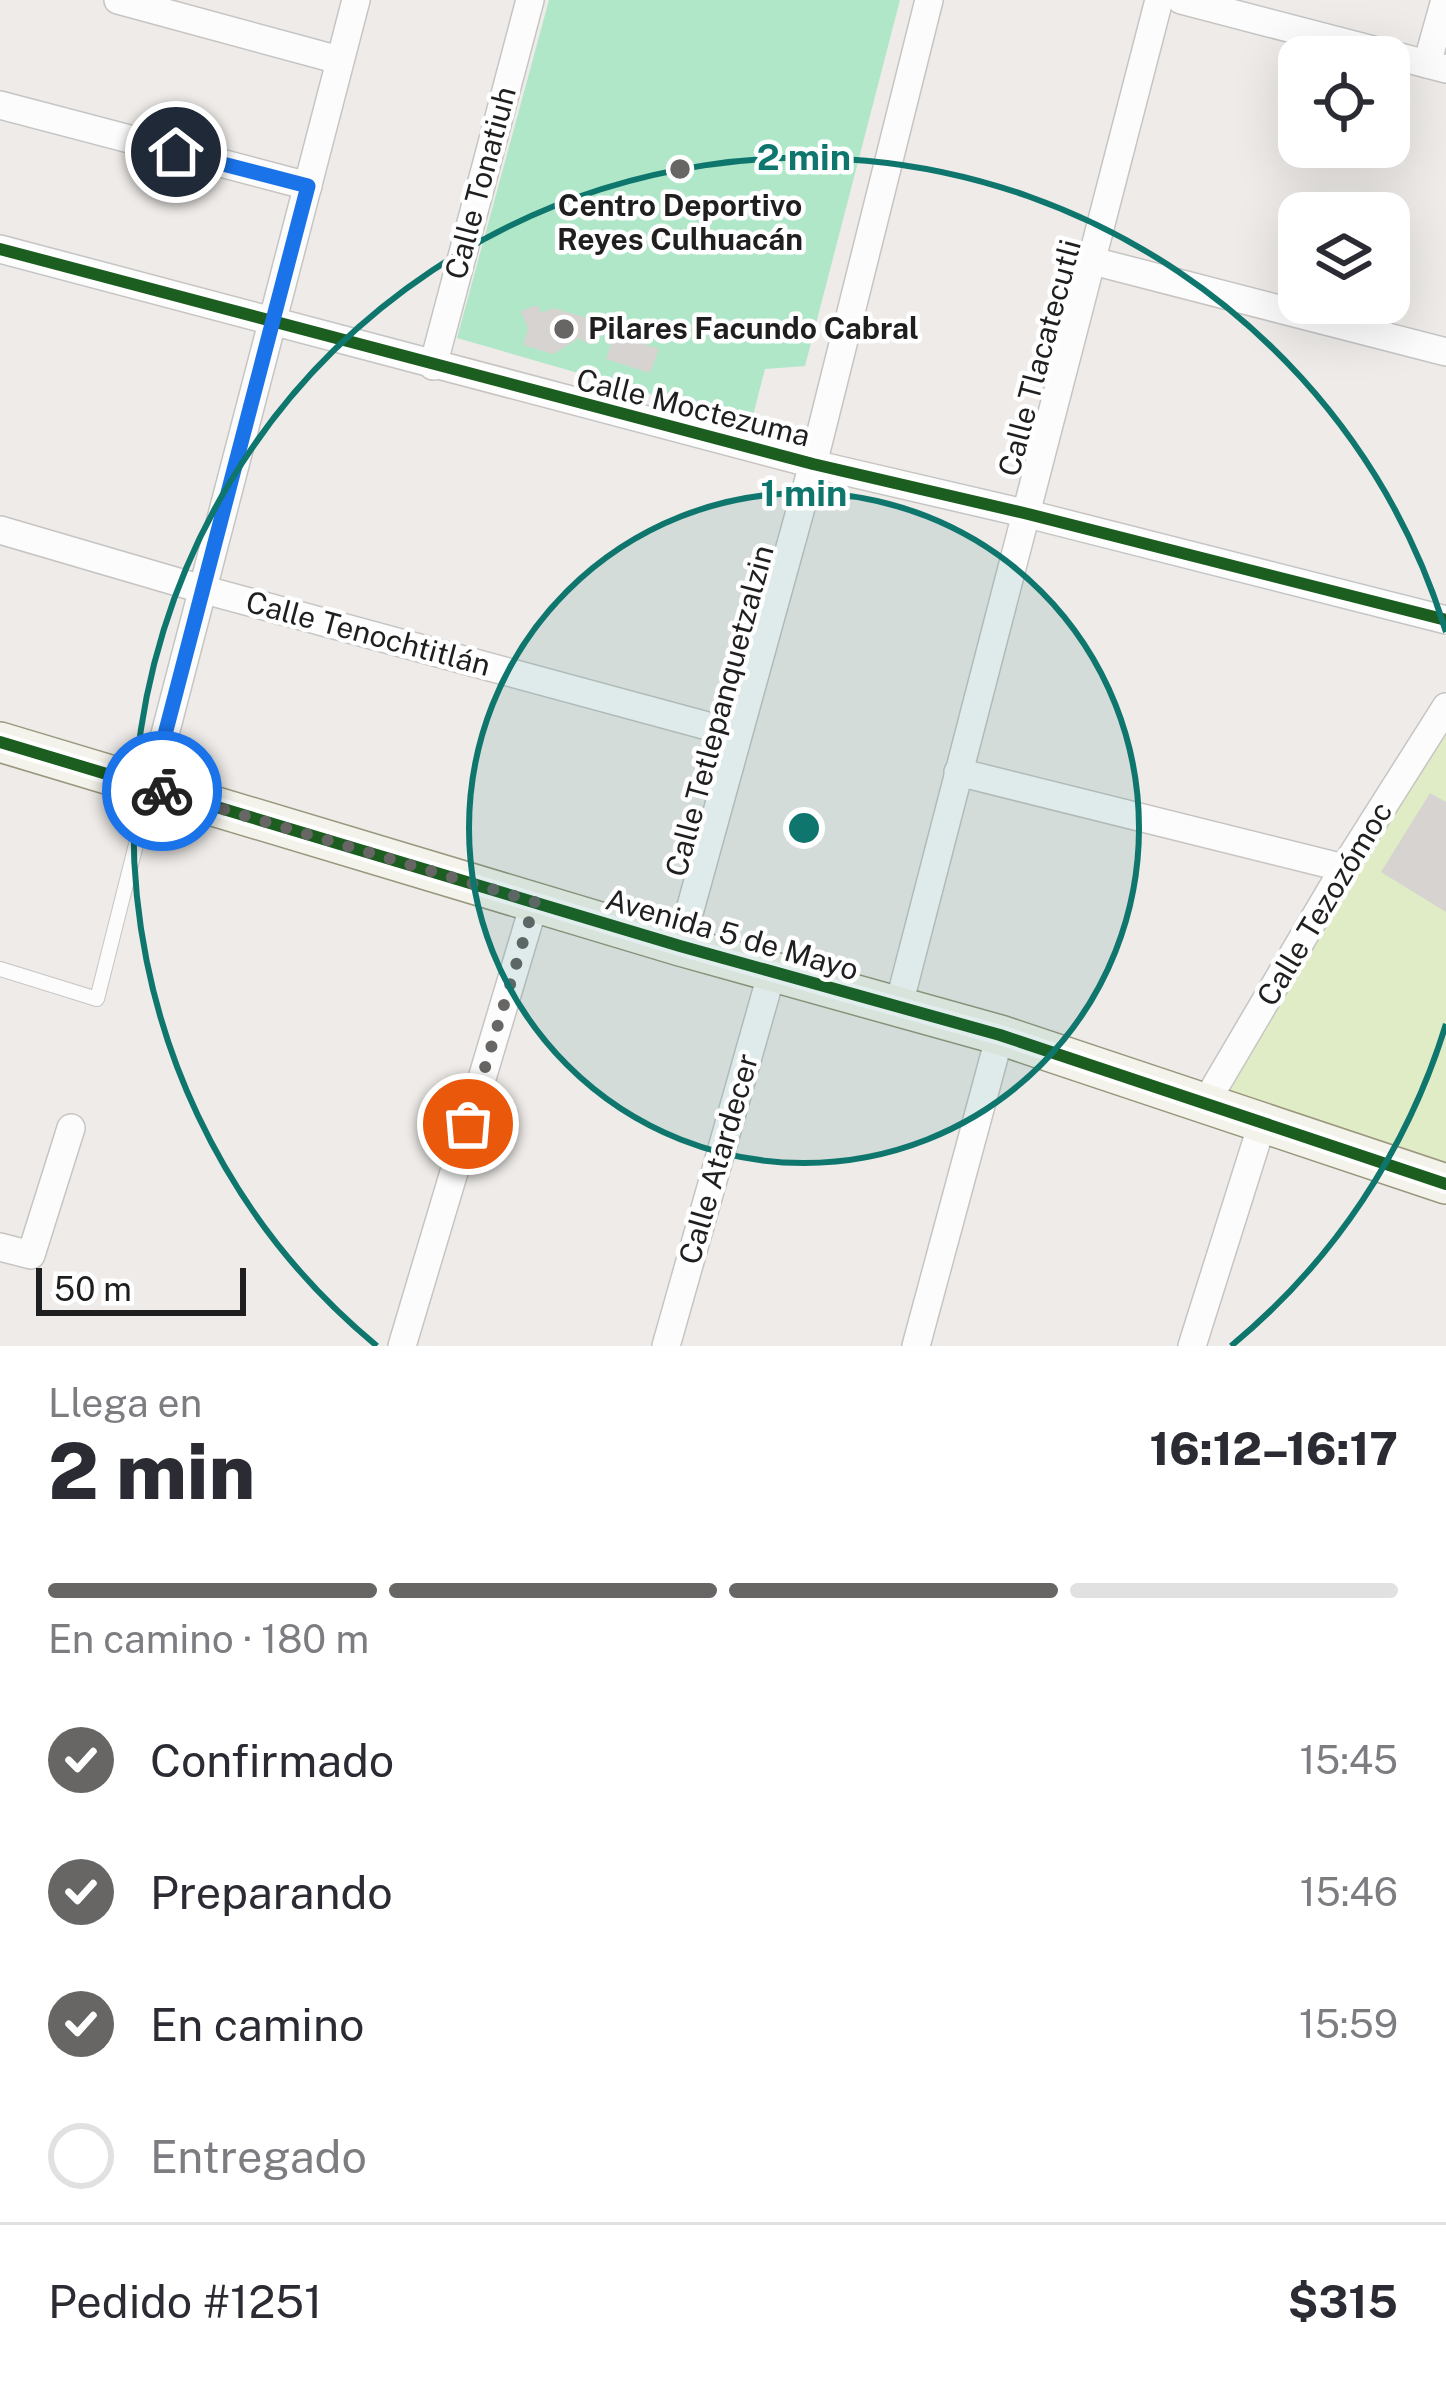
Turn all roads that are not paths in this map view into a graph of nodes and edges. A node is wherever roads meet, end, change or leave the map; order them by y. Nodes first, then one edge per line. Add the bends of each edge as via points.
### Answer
1 (118, 0) edge
2 (356, 0) edge
3 (530, 0) edge
4 (929, 0) edge
5 (1160, 0) edge
6 (1181, 0) edge
7 (1445, 0) edge
8 (339, 60) junction
9 (1437, 66) edge
10 (0, 105) edge
11 (308, 186) junction
12 (0, 249) edge
13 (1090, 260) junction
14 (274, 321) junction
15 (1446, 352) edge
16 (433, 366) junction
17 (813, 464) junction
18 (1024, 513) junction
19 (0, 530) edge
20 (205, 590) junction
21 (1446, 620) edge
22 (1446, 707) edge
23 (737, 734) junction
24 (0, 742) edge
25 (958, 772) junction
26 (151, 788) junction
27 (1344, 868) junction
28 (535, 902) junction
29 (680, 946) junction
30 (0, 969) edge
31 (772, 972) junction
32 (898, 1008) junction
33 (1000, 1035) junction
34 (1206, 1102) junction
35 (1263, 1121) junction
36 (71, 1128) dead end
37 (1446, 1184) edge
38 (0, 1247) edge
39 (402, 1346) edge
40 (666, 1346) edge
41 (916, 1346) edge
42 (1192, 1346) edge

1 - 8 street
2 - 8 street
3 - 16 street, Calle Tonatiuh
4 - 17 street, Calle Tetlepanquetzalzin
5 - 13 street, Calle Tlacatecutli
6 - 9 street
7 - 9 street
8 - 11 street
10 - 11 street
11 - 14 street
12 - 14 street, Calle Moctezuma
13 - 15 street
13 - 18 street, Calle Tlacatecutli
14 - 16 street, Calle Moctezuma
14 - 20 street
16 - 17 street, Calle Moctezuma
17 - 18 street, Calle Moctezuma
17 - 23 street, Calle Tetlepanquetzalzin
18 - 21 street, Calle Moctezuma
18 - 25 street, Calle Tlacatecutli
19 - 20 street, Calle Tenochtitlán
20 - 23 street, Calle Tenochtitlán
20 - 26 street
22 - 27 street, Calle Tezozómoc
23 - 29 street, Calle Tetlepanquetzalzin
24 - 26 street, Avenida 5 de Mayo
25 - 27 street
25 - 32 street, Calle Tlacatecutli
26 - 28 street, Avenida 5 de Mayo
26 - 30 lane via 97,999
27 - 34 street, Calle Tezozómoc
28 - 29 street, Avenida 5 de Mayo
28 - 39 street
29 - 31 street, Avenida 5 de Mayo
31 - 32 street, Avenida 5 de Mayo
31 - 40 street, Calle Atardecer
32 - 33 street, Avenida 5 de Mayo
33 - 34 street, Avenida 5 de Mayo
33 - 41 street
34 - 35 street, Avenida 5 de Mayo
35 - 37 street, Avenida 5 de Mayo
35 - 42 street
36 - 38 street via 32,1255

